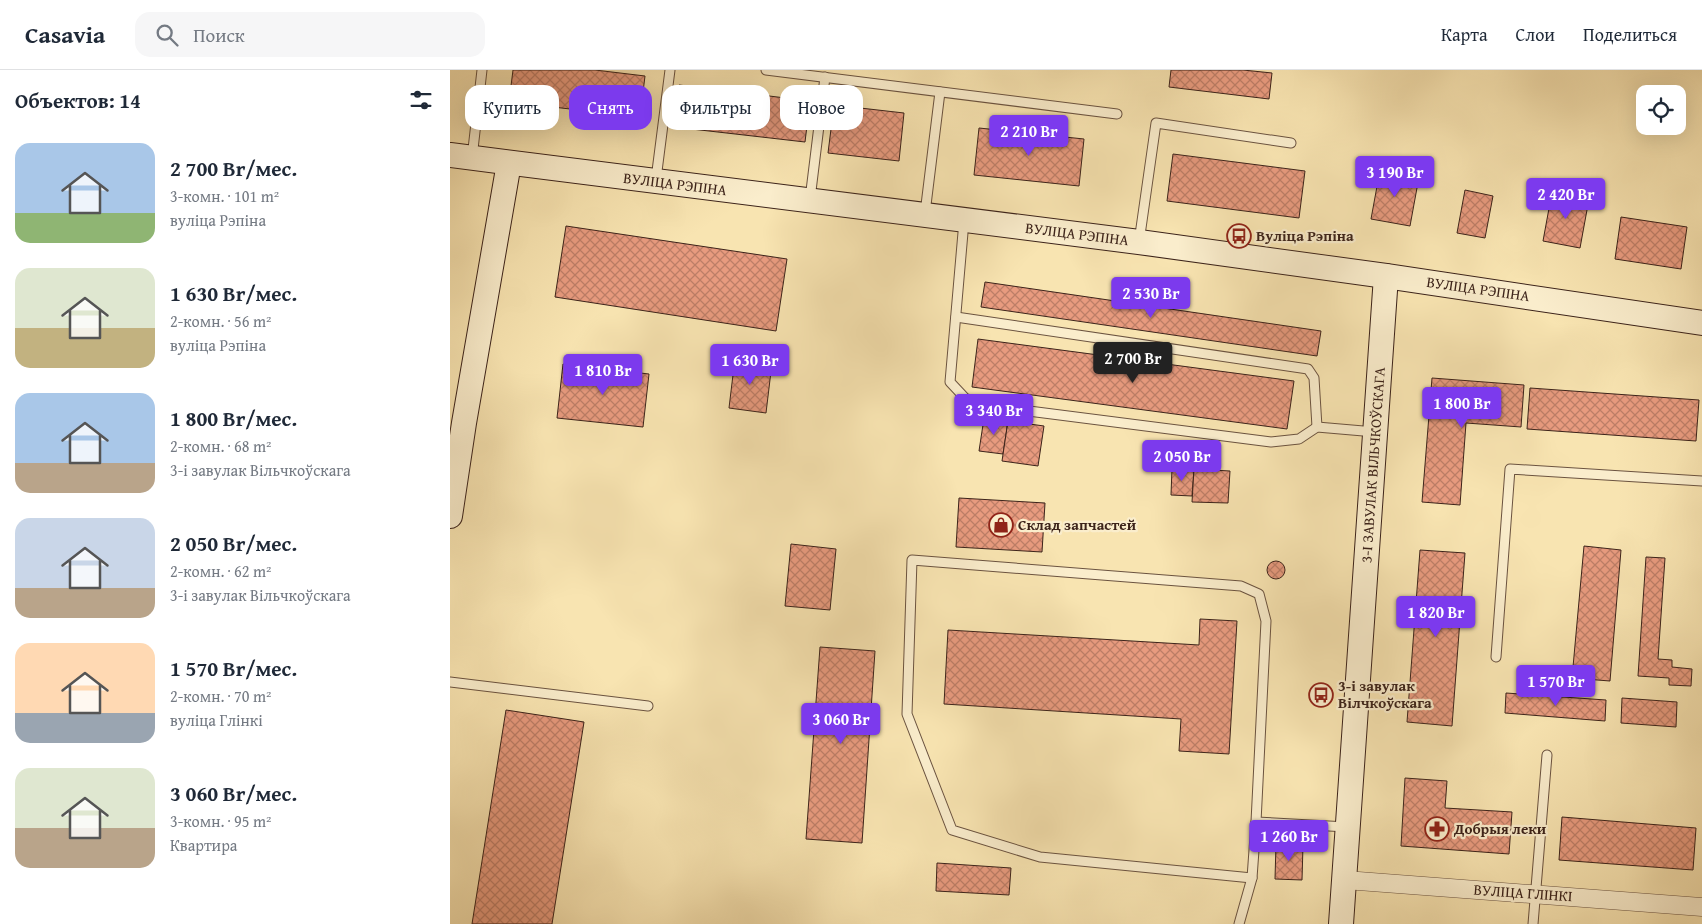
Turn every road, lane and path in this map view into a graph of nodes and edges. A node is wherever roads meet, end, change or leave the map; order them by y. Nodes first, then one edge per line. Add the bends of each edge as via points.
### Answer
1 (482, 70) edge
2 (670, 70) edge
3 (766, 70) edge
4 (825, 78) junction
5 (940, 92) junction
6 (1117, 114) dead end
7 (1291, 143) dead end
8 (461, 156) edge
9 (509, 163) junction
10 (655, 182) junction
11 (810, 201) junction
12 (925, 216) junction
13 (964, 220) junction
14 (1139, 242) junction
15 (1386, 276) junction
16 (956, 317) junction
17 (1702, 323) edge
18 (1318, 427) junction
19 (1375, 432) junction
20 (1702, 482) edge
21 (450, 516) edge
22 (1496, 657) dead end
23 (450, 682) edge
24 (648, 706) dead end
25 (1547, 754) dead end
26 (1256, 822) junction
27 (1348, 827) junction
28 (1252, 878) junction
29 (1345, 880) junction
30 (1535, 894) junction
31 (1702, 907) edge
32 (1239, 924) edge
33 (1341, 924) edge
34 (1533, 924) edge

1 - 8 lane
2 - 10 lane
3 - 4 lane
4 - 5 lane
4 - 11 lane
5 - 6 lane
5 - 12 lane
7 - 14 lane via 1156,123
8 - 9 street, ВУЛІЦА РЭПІНА
9 - 10 street, ВУЛІЦА РЭПІНА
9 - 21 street via 460,423
10 - 11 street, ВУЛІЦА РЭПІНА
11 - 12 street, ВУЛІЦА РЭПІНА
12 - 13 street, ВУЛІЦА РЭПІНА
13 - 14 street, ВУЛІЦА РЭПІНА
13 - 16 lane
14 - 15 street, ВУЛІЦА РЭПІНА
15 - 17 street, ВУЛІЦА РЭПІНА
15 - 19 street, 3-І ЗАВУЛАК ВІЛЬЧКОЎСКАГА
16 - 18 lane via 1308,368 1314,378
16 - 18 lane via 950,382 965,398 982,405 1271,442 1299,439
18 - 19 lane
19 - 27 street, 3-І ЗАВУЛАК ВІЛЬЧКОЎСКАГА
20 - 22 lane via 1510,469
23 - 24 lane
25 - 30 lane
26 - 27 lane
26 - 28 lane
26 - 28 lane via 1266,621 1259,594 1240,586 912,560 906,714 952,830 1040,857
27 - 29 street, 3-І ЗАВУЛАК ВІЛЬЧКОЎСКАГА
28 - 32 lane
29 - 30 street, ВУЛІЦА ГЛІНКІ
29 - 33 street, 3-І ЗАВУЛАК ВІЛЬЧКОЎСКАГА
30 - 31 street, ВУЛІЦА ГЛІНКІ
30 - 34 lane

